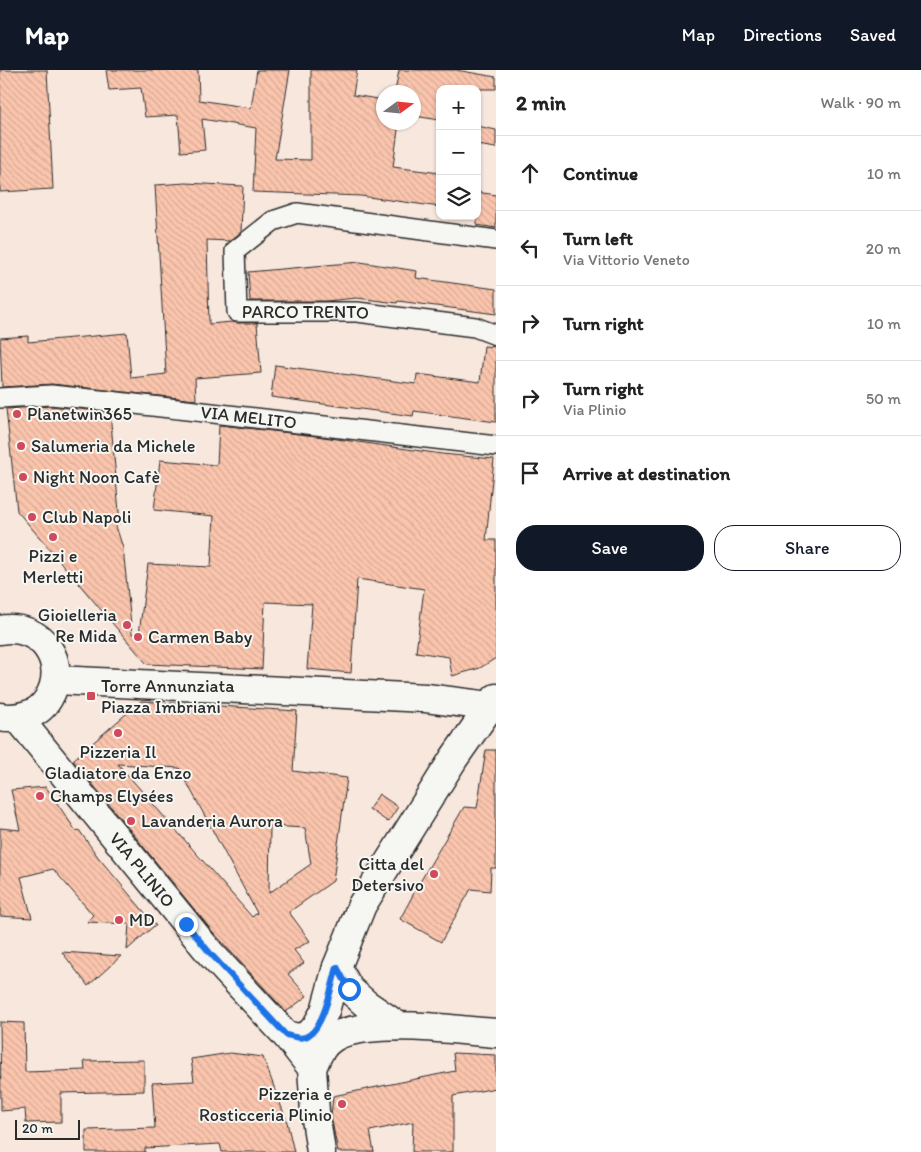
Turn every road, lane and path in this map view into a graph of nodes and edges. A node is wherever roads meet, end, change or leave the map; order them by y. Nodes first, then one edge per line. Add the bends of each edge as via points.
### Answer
1 (496, 240) edge
2 (496, 335) edge
3 (0, 398) edge
4 (496, 446) edge
5 (0, 630) edge
6 (56, 680) junction
7 (493, 702) edge
8 (9, 718) edge
9 (337, 967) junction
10 (398, 1026) junction
11 (496, 1033) edge
12 (286, 1035) junction
13 (312, 1068) junction
14 (321, 1152) edge

1 - 2 street, PARCO TRENTO via 297,213 273,221 235,251 237,312 357,312 475,327
3 - 4 street, VIA MELITO via 50,395
5 - 6 main road via 8,628 31,633 46,644 55,664
6 - 7 main road
6 - 8 main road via 52,692 39,709
7 - 9 main road via 362,905
8 - 12 main road, VIA PLINIO via 210,953
9 - 10 main road via 349,989
9 - 12 main road via 325,1011 316,1027 309,1036
10 - 11 main road
10 - 13 main road via 352,1030 334,1036 322,1048
12 - 13 main road, VIA PLINIO
13 - 14 main road

